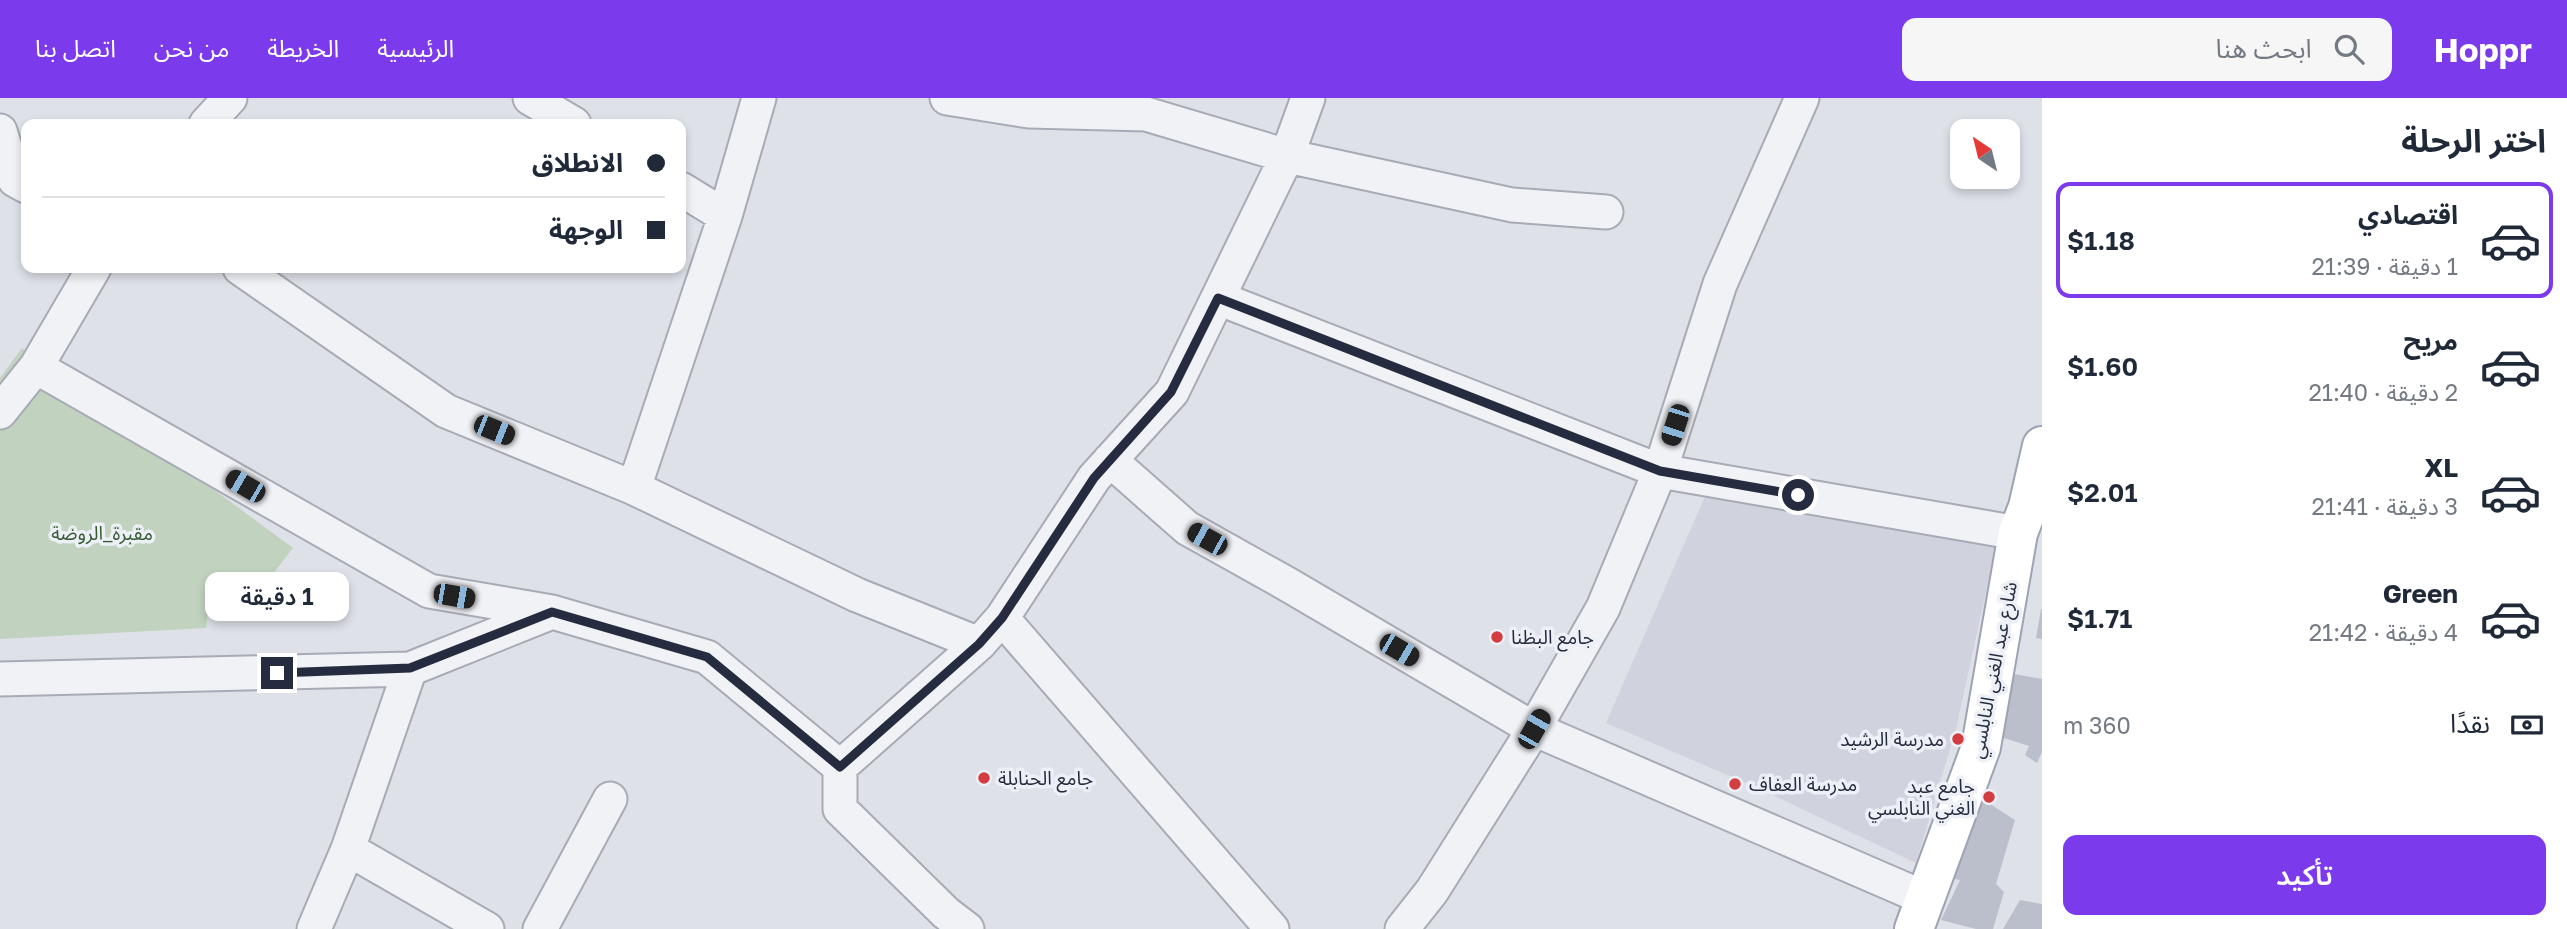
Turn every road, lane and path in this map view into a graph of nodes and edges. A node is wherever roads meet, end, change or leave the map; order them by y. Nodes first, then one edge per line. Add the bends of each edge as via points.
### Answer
1 (230, 98) edge
2 (530, 98) edge
3 (758, 98) edge
4 (947, 98) edge
5 (1308, 98) edge
6 (1802, 98) edge
7 (211, 119) edge
8 (566, 119) edge
9 (0, 131) edge
10 (1287, 156) junction
11 (21, 183) edge
12 (686, 192) edge
13 (1606, 212) dead end
14 (725, 216) junction
15 (91, 273) edge
16 (247, 273) edge
17 (1218, 298) junction
18 (36, 367) junction
19 (0, 412) edge
20 (2042, 446) edge
21 (1110, 460) junction
22 (1660, 471) junction
23 (634, 488) junction
24 (2030, 517) edge
25 (552, 612) junction
26 (1002, 618) junction
27 (979, 644) junction
28 (410, 668) junction
29 (0, 679) edge
30 (1534, 729) junction
31 (840, 767) junction
32 (610, 799) dead end
33 (348, 849) junction
34 (1920, 914) edge
35 (949, 924) edge
36 (314, 929) edge
37 (487, 929) edge
38 (540, 929) edge
39 (1272, 929) edge
40 (1402, 929) edge

1 - 7 street
2 - 8 street
3 - 14 street
4 - 10 street via 1029,111 1146,114
5 - 10 street
6 - 22 street via 1720,284
9 - 11 street via 15,180
10 - 13 street via 1512,205
10 - 17 street
12 - 14 street
14 - 23 street
15 - 18 street
16 - 23 street via 446,411
17 - 21 street via 1171,392
17 - 22 street
18 - 19 street
18 - 25 street via 429,592
20 - 24 main road, شارع عبد الغني النابلسي
21 - 26 street
21 - 30 street via 1187,528
22 - 24 street
22 - 30 street via 1603,608
23 - 27 street via 858,595
24 - 34 main road, شارع عبد الغني النابلسي via 1981,747
25 - 28 street
25 - 31 street via 707,657
26 - 27 street
26 - 39 street
27 - 31 street
28 - 29 street
28 - 33 street
30 - 34 street
30 - 40 street via 1432,891
31 - 35 street via 840,809
32 - 38 street
33 - 36 street
33 - 37 street

